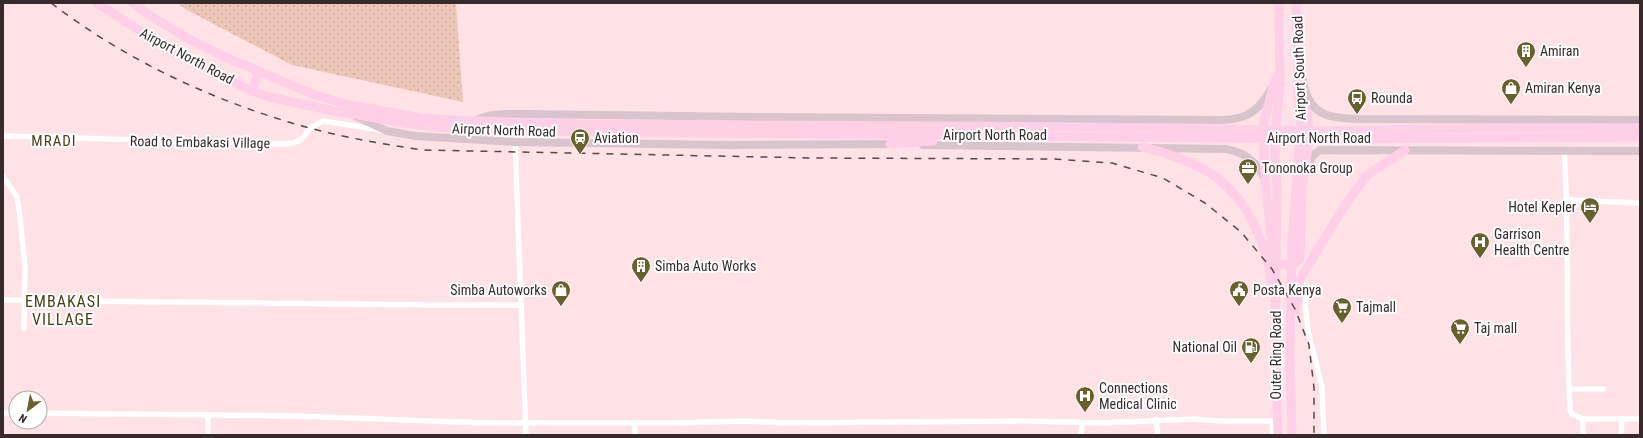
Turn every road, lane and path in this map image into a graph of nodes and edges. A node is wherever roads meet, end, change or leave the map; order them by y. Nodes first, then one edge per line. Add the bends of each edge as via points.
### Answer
1 (97, 3) edge
2 (133, 3) edge
3 (1279, 3) edge
4 (1296, 3) edge
5 (1298, 54) junction
6 (1280, 70) junction
7 (259, 71) junction
8 (1274, 83) junction
9 (1297, 86) junction
10 (252, 90) junction
11 (352, 115) junction
12 (1640, 120) edge
13 (474, 121) junction
14 (1640, 128) edge
15 (387, 131) junction
16 (1092, 131) junction
17 (1487, 132) junction
18 (974, 135) junction
19 (3, 136) edge
20 (1640, 137) edge
21 (515, 142) junction
22 (890, 144) junction
23 (1142, 148) junction
24 (1405, 150) junction
25 (1564, 150) junction
26 (1640, 151) edge
27 (1275, 156) joint
28 (1298, 157) joint
29 (3, 176) edge
30 (1265, 179) junction
31 (1302, 188) junction
32 (1567, 200) junction
33 (1640, 203) edge
34 (1300, 259) junction
35 (3, 300) edge
36 (24, 300) junction
37 (520, 305) junction
38 (1276, 311) junction
39 (1292, 320) junction
40 (24, 329) dead end
41 (1569, 389) junction
42 (1603, 389) dead end
43 (48, 413) edge
44 (208, 416) junction
45 (1583, 419) junction
46 (1622, 419) junction
47 (1640, 419) edge
48 (1156, 420) junction
49 (1082, 422) junction
50 (525, 423) junction
51 (635, 423) junction
52 (208, 435) edge
53 (526, 435) edge
54 (635, 435) edge
55 (1081, 435) edge
56 (1158, 435) edge
57 (1273, 435) edge
58 (1278, 435) edge
59 (1292, 435) edge
60 (1324, 435) edge
61 (1583, 435) edge
62 (1621, 435) edge

1 - 10 main road, Airport North Road via 171,51
2 - 7 main road, Airport North Road via 194,42
3 - 6 main road, Airport South Road
4 - 5 main road, Airport South Road
5 - 9 main road, Airport South Road
5 - 12 main road, Airport North Road via 1304,87 1310,101 1319,111 1334,118
6 - 8 main road
6 - 27 main road, Airport South Road
7 - 10 main road
7 - 13 main road, Airport North Road via 315,95 346,104 421,118
8 - 13 main road, Airport North Road via 1258,107 1237,119 511,114 489,116
8 - 30 main road via 1263,125
9 - 28 main road, Airport South Road via 1301,125
9 - 31 main road via 1310,124
10 - 11 main road, Airport North Road via 298,104
11 - 15 main road, Airport North Road
11 - 18 main road, Airport North Road via 450,128 520,131
13 - 16 main road, Airport North Road
14 - 17 main road, Airport North Road
15 - 19 street, Road to Embakasi Village via 323,120 310,128 303,138 294,143 283,144
15 - 21 main road, Airport North Road via 416,136
16 - 17 main road, Airport North Road via 1319,138
16 - 18 main road, Airport North Road
17 - 20 main road, Airport North Road
18 - 22 main road
21 - 22 main road, Airport North Road
21 - 37 street
22 - 23 main road, Airport North Road
23 - 30 main road, Airport North Road via 1233,150 1244,154 1253,162
23 - 38 main road via 1177,157 1208,171 1240,199 1249,212 1266,255
24 - 25 main road, Airport North Road
24 - 31 main road, Airport North Road via 1320,150 1312,156
24 - 39 main road via 1367,175 1345,204 1300,279 1298,301
25 - 26 main road, Airport North Road
25 - 32 street
27 - 38 main road, Outer Ring Road
28 - 39 main road, Outer Ring Road via 1292,234
29 - 36 street via 17,197 25,266
30 - 34 main road via 1273,257 1278,263 1285,265
31 - 34 main road
32 - 33 street
32 - 41 street
34 - 60 street via 1308,330 1322,387
35 - 36 street
36 - 37 street
36 - 40 street
37 - 50 street
38 - 58 main road, Outer Ring Road
39 - 59 main road, Outer Ring Road
41 - 42 street
41 - 45 street via 1572,414
43 - 44 street
44 - 50 street
44 - 52 street
45 - 46 street
45 - 61 street
46 - 47 street
46 - 62 street
48 - 49 street via 1125,423
48 - 56 street
48 - 57 street via 1272,421
49 - 51 street
49 - 55 street
50 - 51 street
50 - 53 street
51 - 54 street

